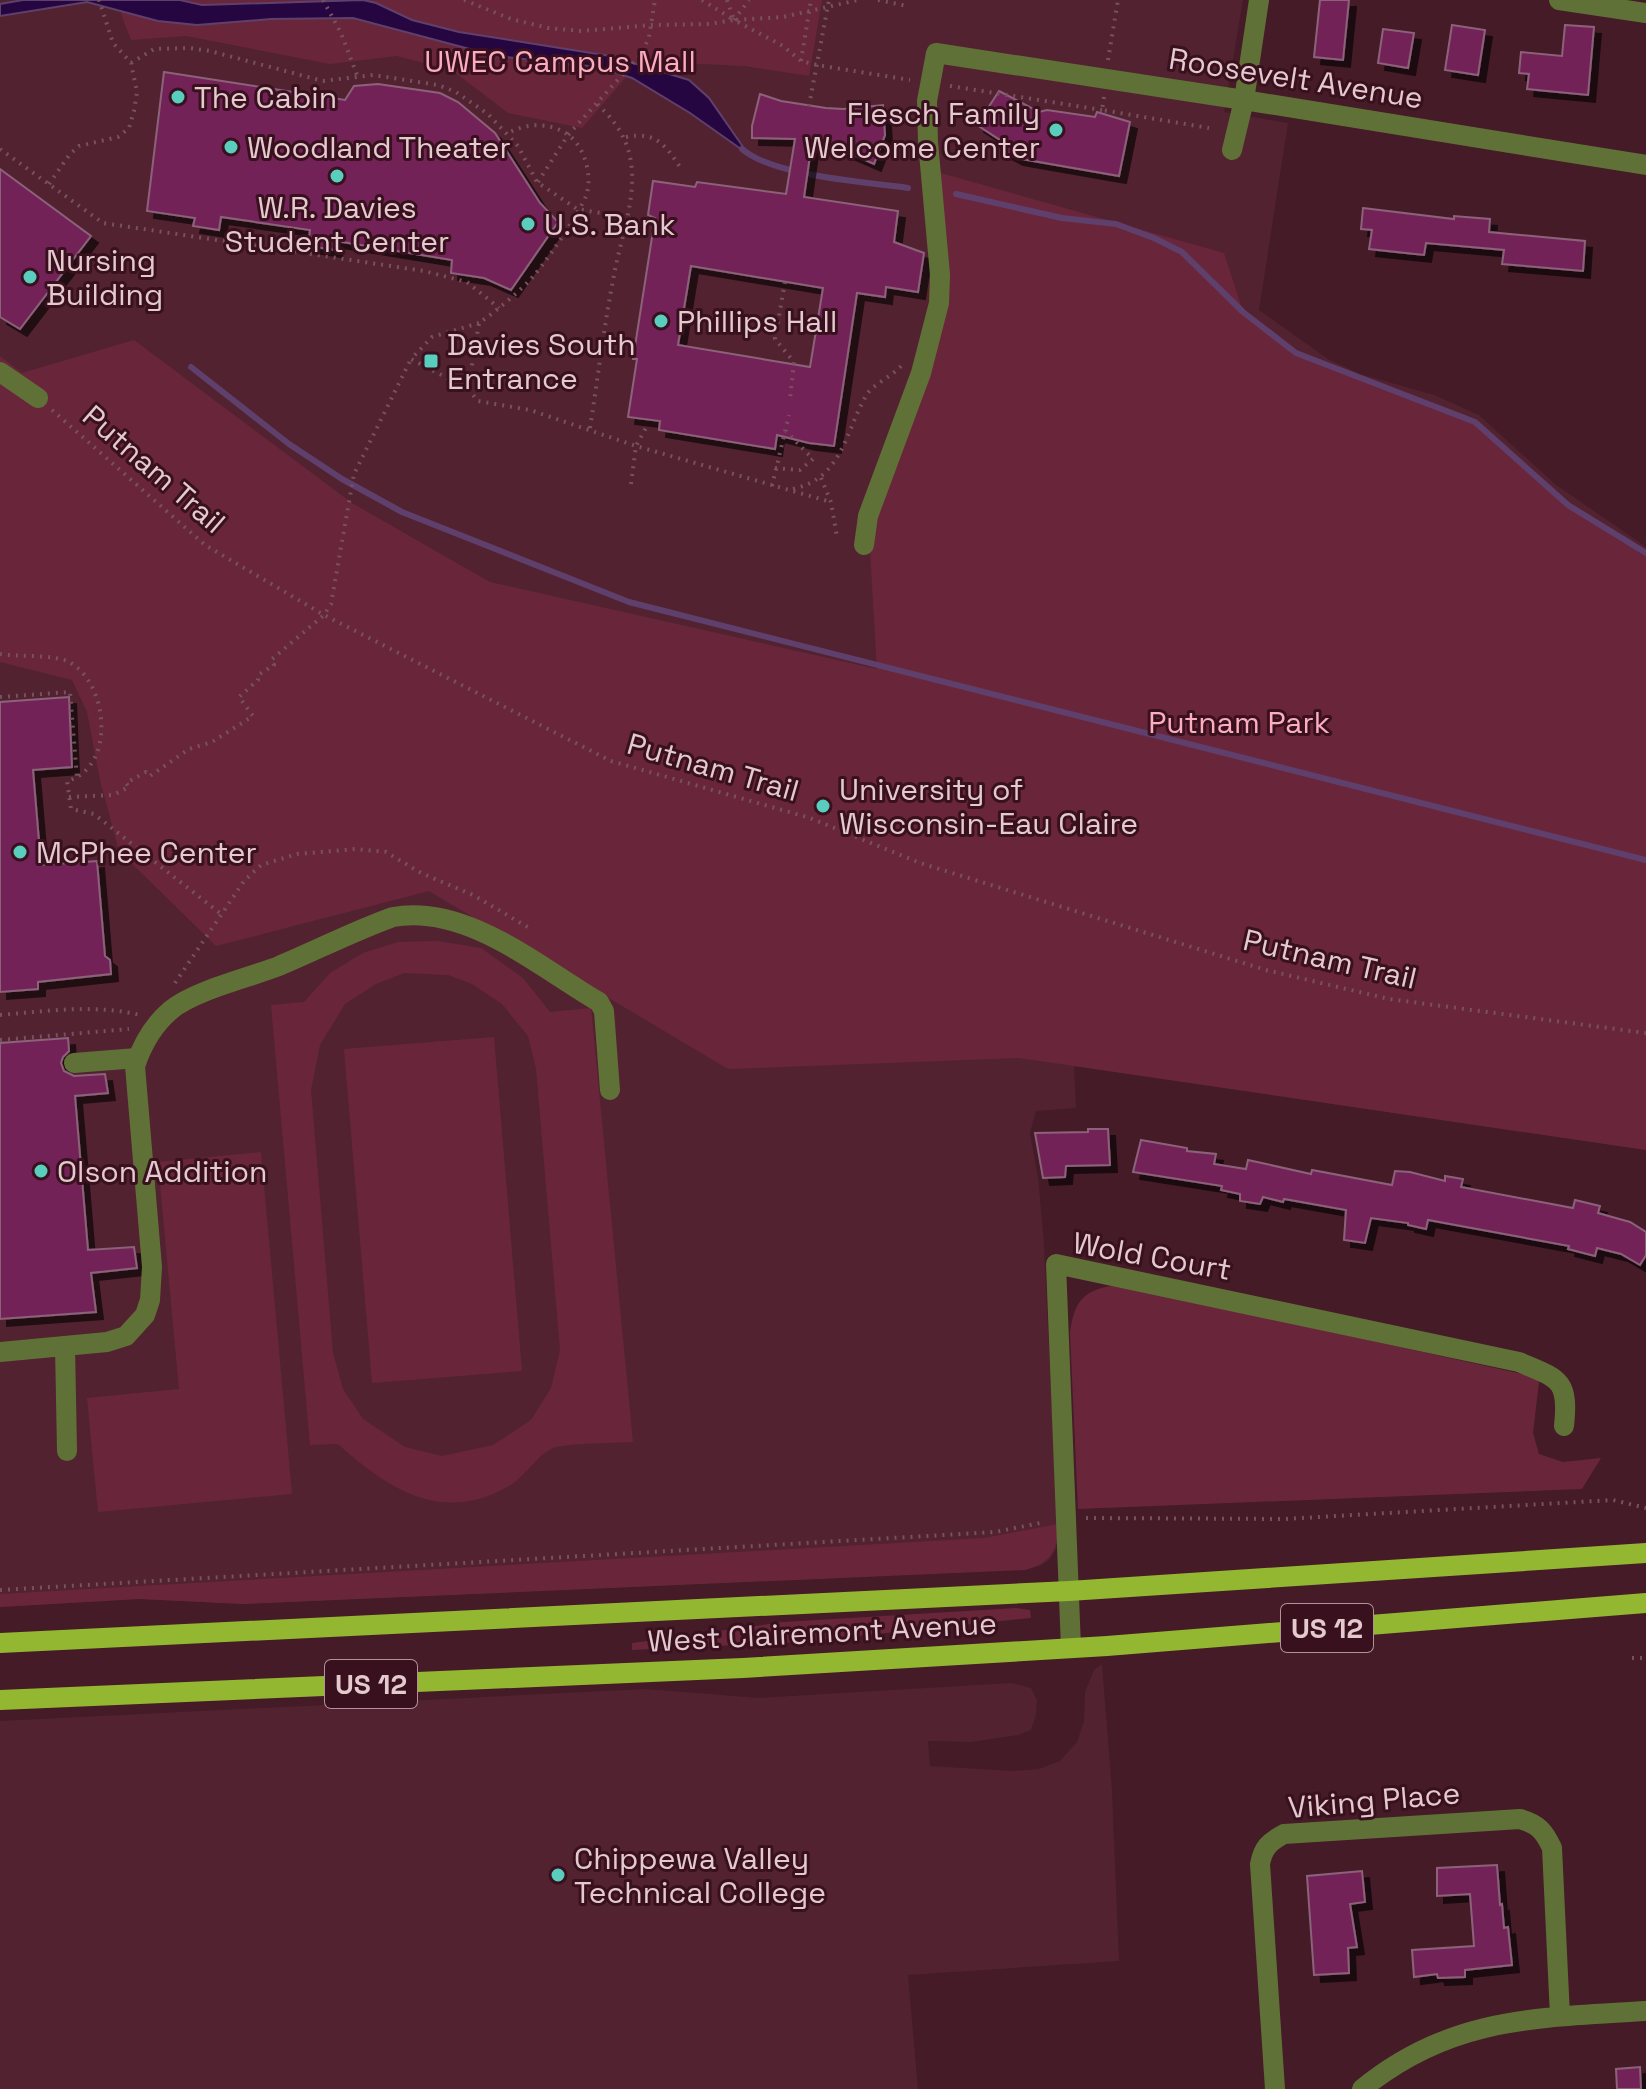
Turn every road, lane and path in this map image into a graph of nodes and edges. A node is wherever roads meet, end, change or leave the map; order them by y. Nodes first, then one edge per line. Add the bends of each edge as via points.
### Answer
1 (99, 0) edge
2 (323, 0) edge
3 (464, 0) edge
4 (655, 0) edge
5 (702, 0) edge
6 (727, 0) edge
7 (749, 0) edge
8 (811, 0) edge
9 (829, 0) edge
10 (858, 0) edge
11 (878, 0) edge
12 (1118, 0) edge
13 (1259, 0) edge
14 (1559, 0) edge
15 (907, 6) dead end
16 (827, 8) junction
17 (809, 13) junction
18 (1646, 13) edge
19 (734, 20) junction
20 (652, 25) junction
21 (1109, 55) dead end
22 (801, 61) junction
23 (131, 63) junction
24 (817, 65) junction
25 (357, 75) junction
26 (931, 83) junction
27 (1244, 100) junction
28 (596, 103) junction
29 (809, 106) dead end
30 (1102, 110) dead end
31 (508, 133) junction
32 (568, 135) junction
33 (626, 137) junction
34 (0, 149) edge
35 (1232, 150) dead end
36 (1646, 165) edge
37 (682, 170) dead end
38 (537, 182) junction
39 (49, 184) junction
40 (577, 209) junction
41 (625, 217) junction
42 (680, 237) dead end
43 (785, 282) dead end
44 (499, 308) junction
45 (479, 323) junction
46 (908, 358) dead end
47 (411, 359) junction
48 (0, 372) edge
49 (468, 389) junction
50 (38, 398) joint
51 (790, 399) dead end
52 (789, 415) dead end
53 (647, 426) dead end
54 (590, 429) junction
55 (786, 431) junction
56 (636, 446) junction
57 (802, 448) junction
58 (809, 448) dead end
59 (775, 468) junction
60 (820, 477) junction
61 (631, 484) dead end
62 (772, 486) junction
63 (791, 490) junction
64 (831, 502) junction
65 (837, 537) dead end
66 (864, 545) dead end
67 (324, 615) junction
68 (0, 654) edge
69 (0, 697) edge
70 (77, 778) junction
71 (69, 797) junction
72 (221, 914) junction
73 (531, 929) dead end
74 (168, 993) dead end
75 (0, 1015) edge
76 (158, 1023) junction
77 (1646, 1033) edge
78 (0, 1040) edge
79 (137, 1058) junction
80 (74, 1063) dead end
81 (610, 1090) dead end
82 (65, 1346) junction
83 (0, 1352) edge
84 (1564, 1426) dead end
85 (67, 1451) dead end
86 (1646, 1508) edge
87 (1066, 1518) junction
88 (1646, 1553) edge
89 (0, 1590) edge
90 (1069, 1591) junction
91 (1646, 1603) edge
92 (0, 1643) edge
93 (1071, 1648) junction
94 (1632, 1658) dead end
95 (1646, 1658) edge
96 (0, 1700) edge
97 (1646, 2011) edge
98 (1560, 2016) junction
99 (1275, 2089) edge
100 (1362, 2089) edge

1 - 23 path via 113,43
2 - 25 path
3 - 20 path via 548,28
4 - 20 path
5 - 19 path
6 - 19 path
7 - 19 path
8 - 17 path
9 - 16 path
10 - 16 path
11 - 15 path
12 - 21 path
13 - 27 street
14 - 18 street
16 - 17 path
16 - 24 path
17 - 19 path
17 - 22 path
19 - 20 path
19 - 22 path
20 - 28 path via 642,53
22 - 24 path
23 - 25 path via 154,49 189,48 323,81
23 - 39 path via 137,92 129,128 118,137 79,146
24 - 26 path
24 - 29 path
25 - 31 path via 438,85 474,102
26 - 27 street, Roosevelt Avenue via 936,53
26 - 30 path
26 - 66 street via 928,142 939,303 921,373 868,516
27 - 35 street
27 - 36 street, Roosevelt Avenue
28 - 32 path
28 - 33 path
31 - 32 path via 543,126
31 - 38 path
32 - 38 path
32 - 40 path via 580,149 588,174 585,197
33 - 37 path via 657,141
33 - 41 path via 632,172
34 - 39 path
38 - 40 path
39 - 44 path via 103,223 424,271 467,282
40 - 41 path
40 - 44 path via 529,281
41 - 42 path
41 - 54 path
43 - 51 path via 775,339 794,362
44 - 45 path
45 - 47 path via 432,337
45 - 49 path
46 - 60 path via 871,389 840,453
47 - 49 path
47 - 67 path via 354,474 331,604
48 - 50 street
49 - 54 path via 478,401
50 - 67 path, Putnam Trail via 205,545
52 - 55 path
53 - 56 path
54 - 56 path
55 - 57 path
55 - 59 path
56 - 61 path
56 - 62 path
57 - 58 path
57 - 59 path via 813,459 800,470
59 - 62 path
60 - 63 path
60 - 64 path
62 - 63 path
63 - 64 path
64 - 65 path
67 - 71 path via 271,660 274,665 239,697 253,716 150,776 146,772 126,783 129,787 113,795
67 - 77 path, Putnam Trail via 611,761 810,818 920,863 1266,970 1389,999
68 - 70 path via 68,661 85,676 97,700 100,746
69 - 70 path via 70,692
70 - 71 path via 67,781
71 - 72 path via 71,809 94,814
72 - 73 path via 261,865 297,854 356,849 386,852
72 - 74 path
75 - 76 path via 111,1008
76 - 78 path
76 - 79 street
76 - 81 street via 199,995 369,926 410,914 441,917 488,934 599,1002
79 - 80 street
79 - 82 street via 134,1078 152,1267 150,1300 145,1315 126,1336
82 - 83 street
82 - 85 street
84 - 87 street, Wold Court via 1564,1388 1548,1374 1519,1362 1056,1264
86 - 87 path via 1613,1500 1284,1519
87 - 89 path via 995,1532
87 - 90 street, Wold Court
88 - 90 main road, West Clairemont Avenue / US 12
90 - 92 main road, West Clairemont Avenue / US 12
90 - 93 street, Wold Court
91 - 93 main road, West Clairemont Avenue / US 12
93 - 96 main road, West Clairemont Avenue / US 12 via 743,1668
94 - 95 path
97 - 98 street
98 - 99 street, Viking Place via 1552,1848 1535,1823 1520,1819 1284,1834 1263,1850 1260,1864
98 - 100 street via 1509,2021 1441,2040

